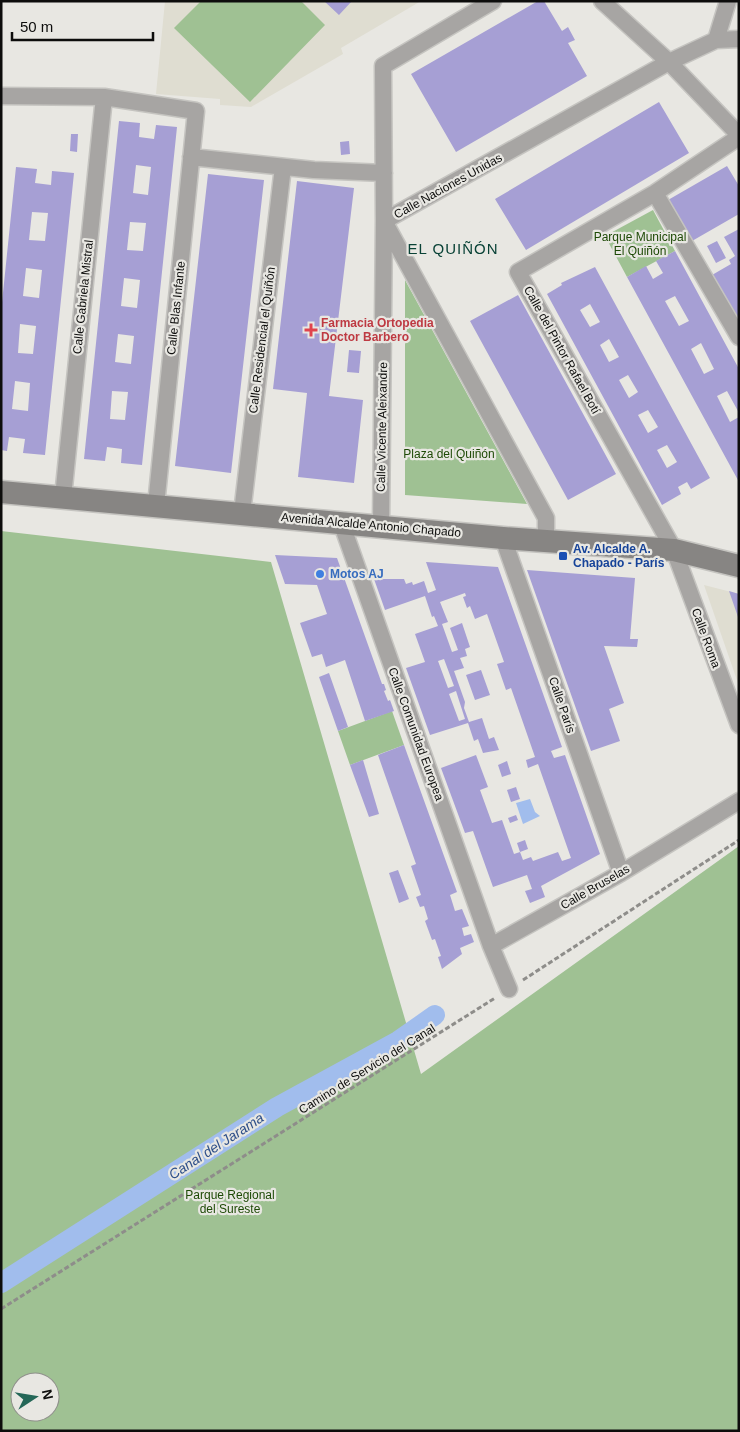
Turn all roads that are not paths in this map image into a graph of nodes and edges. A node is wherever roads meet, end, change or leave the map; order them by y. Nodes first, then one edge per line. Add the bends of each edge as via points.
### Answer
1 (493, 1) edge
2 (602, 1) edge
3 (728, 1) edge
4 (739, 39) edge
5 (716, 40) junction
6 (669, 62) junction
7 (1, 96) edge
8 (104, 97) junction
9 (739, 136) edge
10 (191, 157) junction
11 (283, 167) junction
12 (384, 174) junction
13 (655, 192) junction
14 (384, 222) junction
15 (739, 337) edge
16 (1, 492) edge
17 (63, 497) junction
18 (156, 505) junction
19 (242, 513) junction
20 (340, 522) junction
21 (381, 526) junction
22 (503, 538) junction
23 (546, 540) junction
24 (674, 550) junction
25 (739, 566) edge
26 (739, 726) edge
27 (739, 801) edge
28 (620, 873) junction
29 (491, 946) junction
30 (509, 990) road end

1 - 12 street, Calle Vicente Aleixandre via 383,66
2 - 6 street
3 - 5 street
4 - 5 street
5 - 6 street, Calle Naciones Unidas
6 - 9 street
6 - 14 street, Calle Naciones Unidas
7 - 8 street
8 - 10 street, Calle Blas Infante via 196,111
8 - 17 street, Calle Gabriela Mistral
9 - 13 street, Calle del Pintor Rafael Botí
10 - 11 street
10 - 18 street, Calle Blas Infante
11 - 12 street
11 - 19 street, Calle Residencial el Quiñón
12 - 14 street, Calle Vicente Aleixandre
13 - 15 street
13 - 24 street, Calle del Pintor Rafael Botí via 518,272
14 - 21 street, Calle Vicente Aleixandre
14 - 23 street, Calle Naciones Unidas via 546,518
16 - 17 main road, Avenida Alcalde Antonio Chapado
17 - 18 main road, Avenida Alcalde Antonio Chapado
18 - 19 main road, Avenida Alcalde Antonio Chapado
19 - 20 main road, Avenida Alcalde Antonio Chapado
20 - 21 main road, Avenida Alcalde Antonio Chapado
20 - 29 street, Calle Comunidad Europea
21 - 22 main road, Avenida Alcalde Antonio Chapado
22 - 23 main road, Avenida Alcalde Antonio Chapado
22 - 28 street, Calle París
23 - 24 main road, Avenida Alcalde Antonio Chapado
24 - 25 main road, Avenida Alcalde Antonio Chapado
24 - 26 street, Calle Roma
27 - 28 street, Calle Bruselas
28 - 29 street, Calle Bruselas
29 - 30 street

